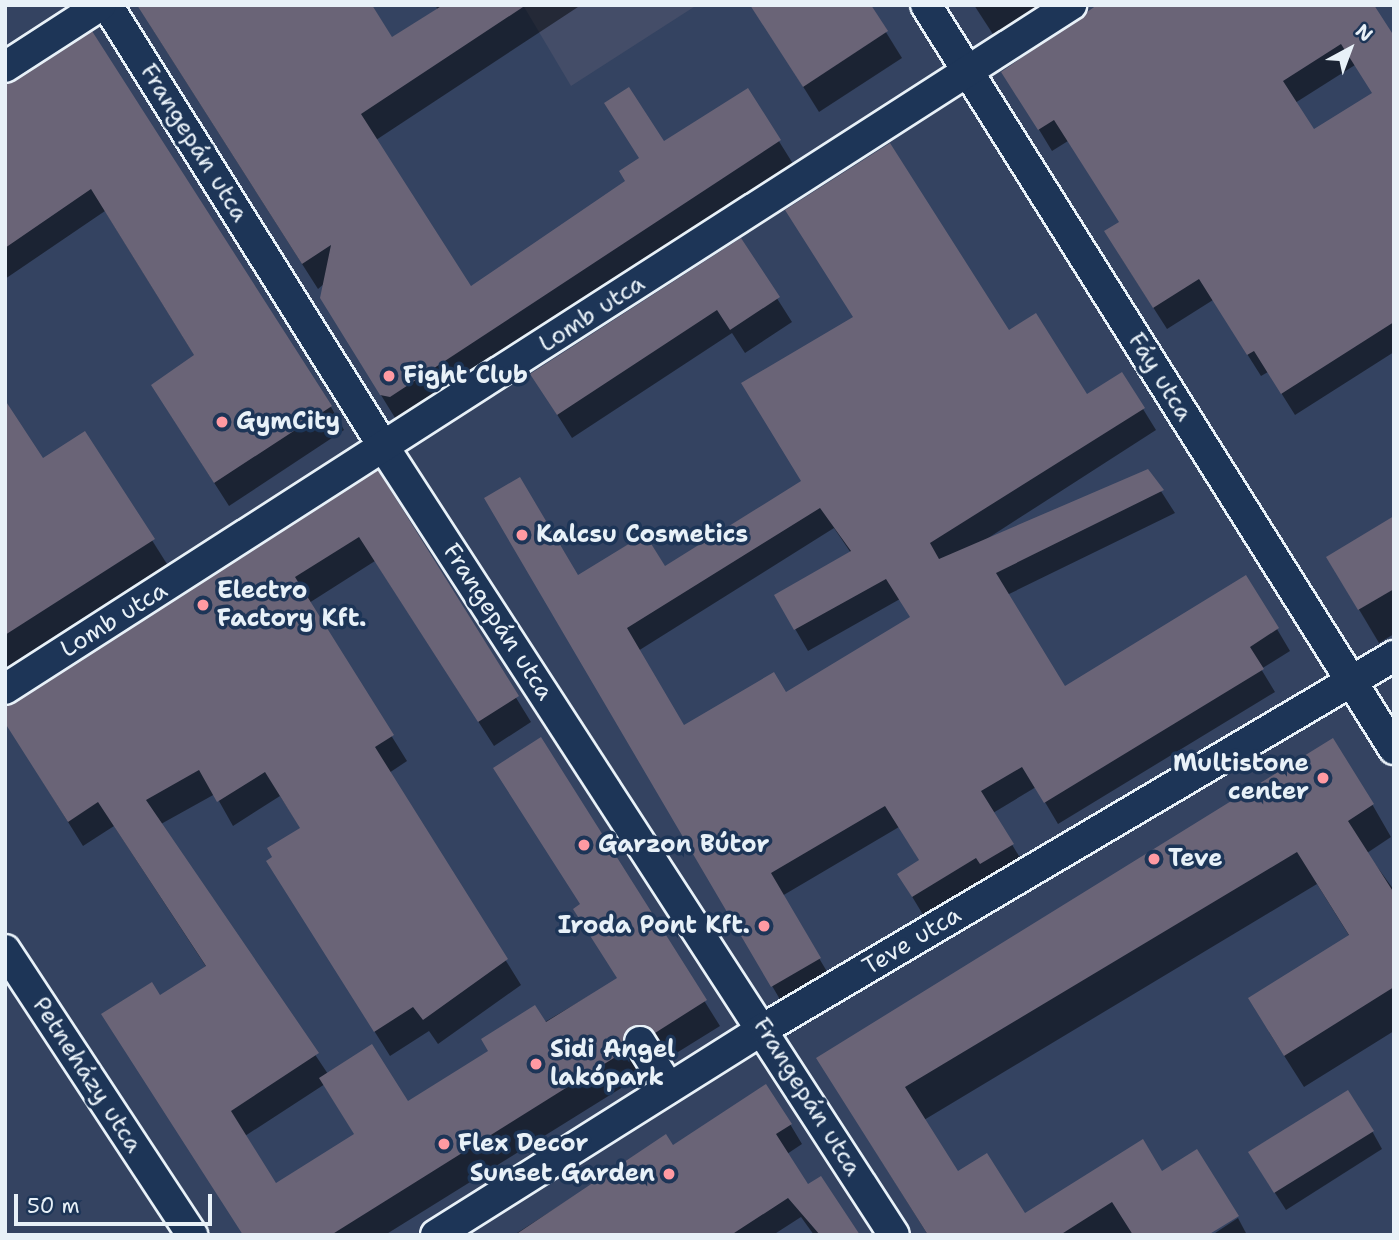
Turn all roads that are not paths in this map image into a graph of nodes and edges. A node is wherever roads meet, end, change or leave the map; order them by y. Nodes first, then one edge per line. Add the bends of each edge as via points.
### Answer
1 (101, 5) edge
2 (107, 5) edge
3 (926, 5) edge
4 (1071, 5) edge
5 (5, 67) edge
6 (968, 71) junction
7 (385, 449) junction
8 (1394, 656) edge
9 (1352, 682) junction
10 (5, 689) edge
11 (1394, 748) edge
12 (5, 950) edge
13 (765, 1028) junction
14 (640, 1042) dead end
15 (669, 1088) junction
16 (192, 1235) edge
17 (436, 1235) edge
18 (894, 1235) edge

1 - 5 street
2 - 7 street, Frangepán utca
3 - 6 street, Fáy utca
4 - 6 street, Lomb utca
6 - 7 street, Lomb utca
6 - 9 street, Fáy utca
7 - 10 street, Lomb utca
7 - 13 street, Frangepán utca
8 - 9 street, Teve utca
9 - 11 street, Fáy utca
9 - 13 street, Teve utca
12 - 16 street, Petneházy utca
13 - 15 street, Teve utca
13 - 18 street, Frangepán utca
14 - 15 street
15 - 17 street, Teve utca

